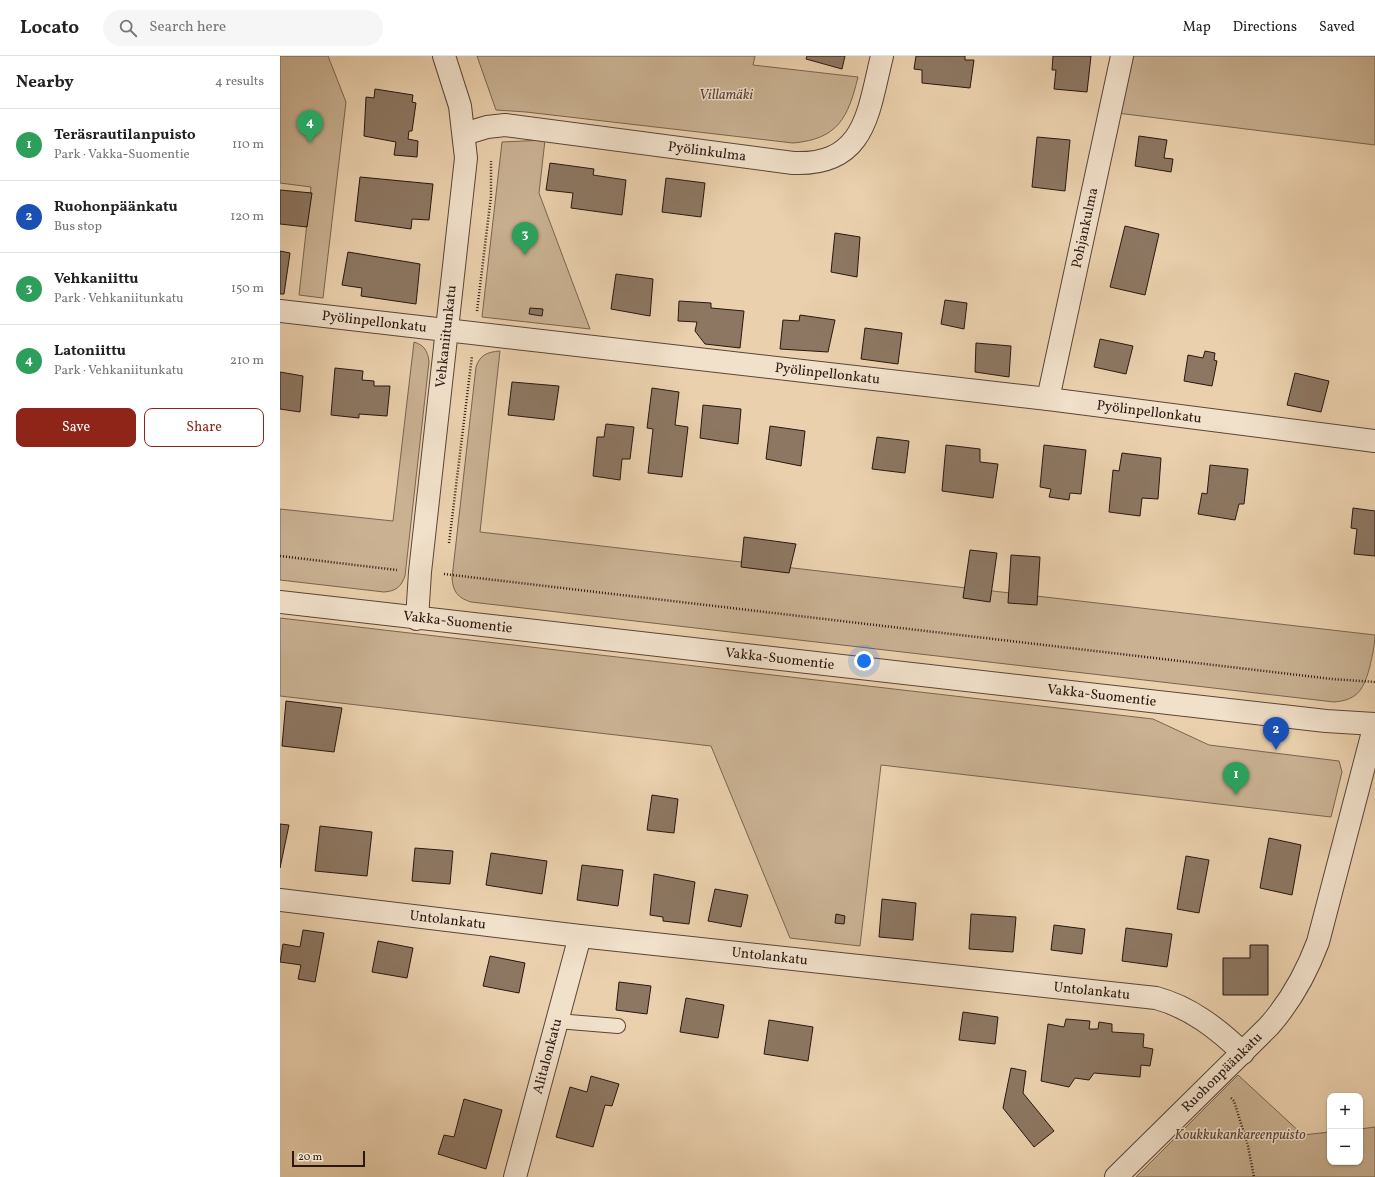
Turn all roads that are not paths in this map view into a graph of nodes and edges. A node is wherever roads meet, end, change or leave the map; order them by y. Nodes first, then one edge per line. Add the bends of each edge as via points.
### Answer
1 (444, 56) edge
2 (882, 56) edge
3 (1122, 56) edge
4 (464, 134) junction
5 (280, 311) edge
6 (448, 332) junction
7 (1048, 399) junction
8 (1375, 441) edge
9 (280, 602) edge
10 (417, 619) junction
11 (1375, 724) edge
12 (280, 900) edge
13 (580, 936) junction
14 (557, 1021) junction
15 (618, 1026) dead end
16 (1243, 1053) junction
17 (515, 1177) edge
18 (1116, 1177) edge

1 - 4 street, Vehkaniitunkatu via 460,106
2 - 4 street, Pyölinkulma via 860,133 849,147 836,157 822,162 793,163 505,125
3 - 7 street, Pohjankulma
4 - 6 street, Vehkaniitunkatu via 466,158
5 - 6 street, Pyölinpellonkatu
6 - 7 street, Pyölinpellonkatu
6 - 10 street, Vehkaniitunkatu via 420,572
7 - 8 street, Pyölinpellonkatu
9 - 10 street, Vakka-Suomentie
10 - 11 street, Vakka-Suomentie
11 - 16 street, Ruohonpäänkatu via 1318,942 1308,969 1285,1008
12 - 13 street, Untolankatu
13 - 14 street, Alitalonkatu
13 - 16 street, Untolankatu via 1156,998 1188,1010
14 - 15 lane
14 - 17 street, Alitalonkatu
16 - 18 street, Ruohonpäänkatu

